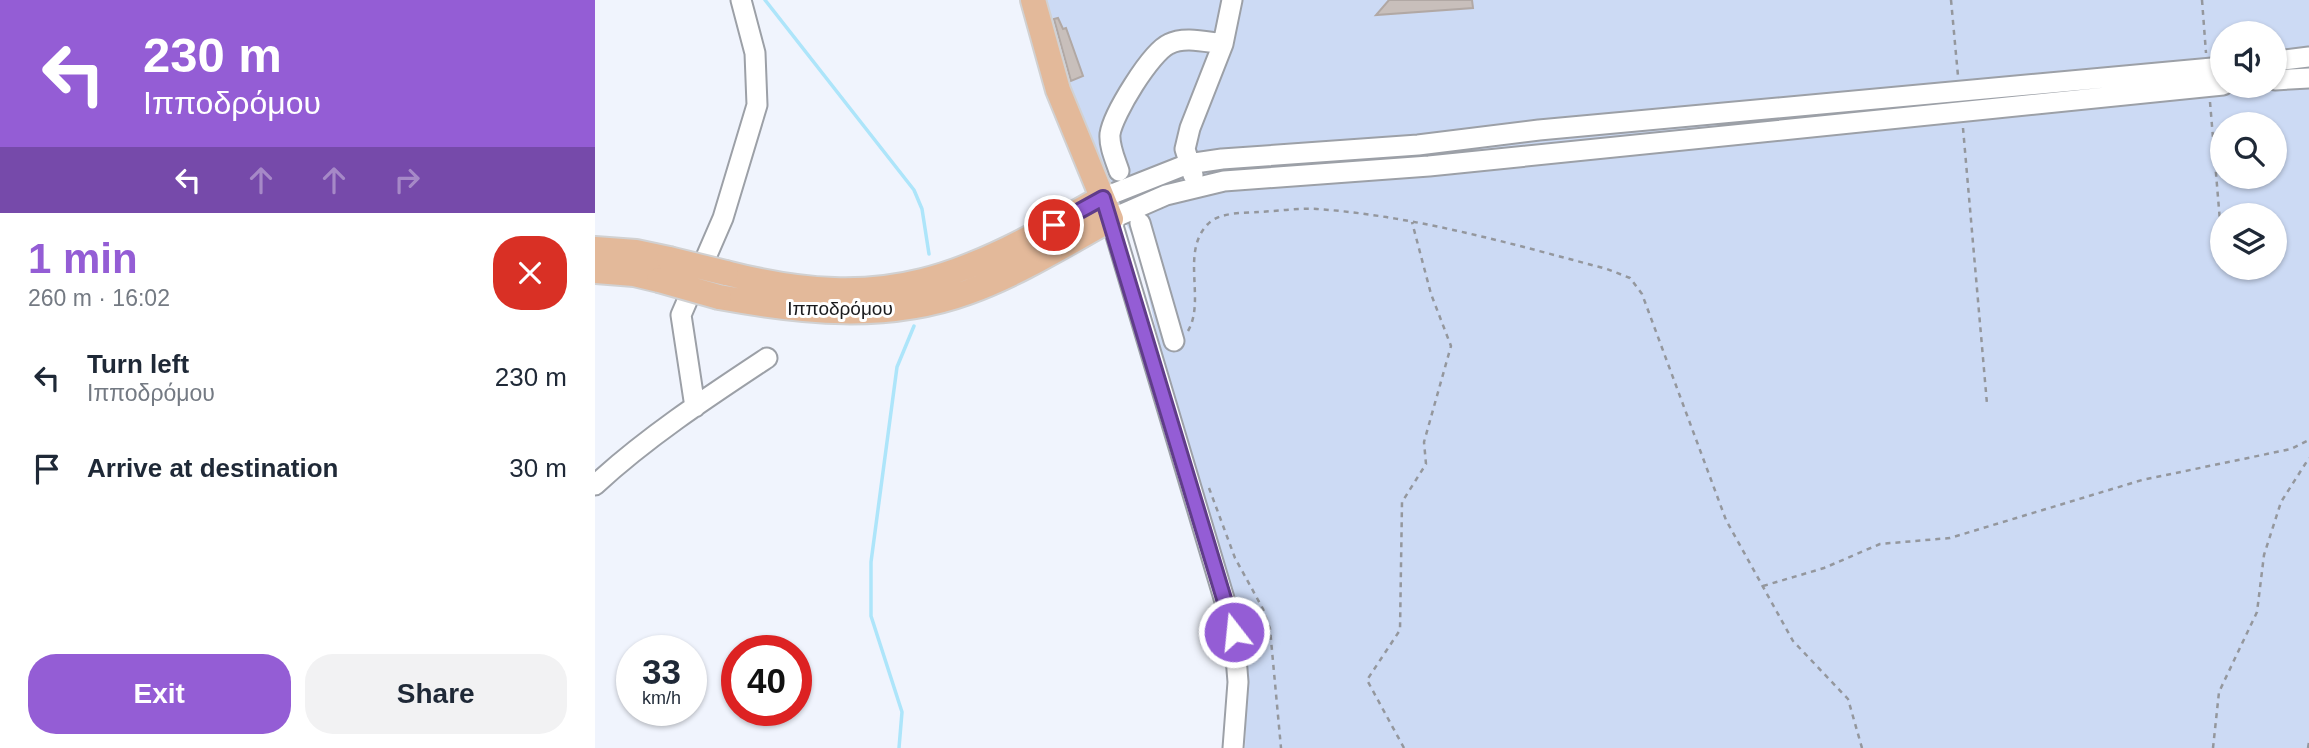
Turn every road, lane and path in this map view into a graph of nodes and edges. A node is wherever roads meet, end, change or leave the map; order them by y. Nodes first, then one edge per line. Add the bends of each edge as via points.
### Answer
1 (741, 0) edge
2 (1033, 0) edge
3 (1232, 0) edge
4 (1951, 0) edge
5 (2202, 0) edge
6 (1223, 44) junction
7 (2210, 47) edge
8 (2309, 57) edge
9 (2287, 60) edge
10 (2210, 76) edge
11 (2210, 77) edge
12 (2309, 78) edge
13 (2287, 79) edge
14 (1959, 90) junction
15 (2216, 98) edge
16 (1961, 111) junction
17 (1539, 130) junction
18 (1540, 152) junction
19 (1188, 164) junction
20 (1119, 171) dead end
21 (1198, 185) junction
22 (2221, 203) edge
23 (1107, 208) junction
24 (1412, 222) junction
25 (1140, 223) dead end
26 (595, 249) edge
27 (664, 270) junction
28 (595, 271) edge
29 (1174, 341) joint
30 (767, 358) dead end
31 (1987, 404) dead end
32 (695, 407) junction
33 (2309, 440) edge
34 (2309, 458) edge
35 (1208, 484) dead end
36 (595, 485) edge
37 (1763, 586) junction
38 (2309, 742) edge
39 (1233, 748) edge
40 (1281, 748) edge
41 (1404, 748) edge
42 (1862, 748) edge
43 (2213, 748) edge
44 (2308, 748) edge

1 - 32 street via 755,53 757,105 723,218 681,315
2 - 23 main road via 1058,90
3 - 6 street
4 - 14 path
5 - 7 path
6 - 19 street via 1190,128 1185,149
6 - 20 street via 1180,40 1154,56 1110,132
8 - 9 street
10 - 14 street
11 - 16 street
12 - 13 street
14 - 17 street
15 - 22 path
16 - 18 street
16 - 31 path
17 - 18 street
17 - 19 street
18 - 21 street
19 - 21 street
19 - 23 street
21 - 23 street
23 - 27 main road, Ιπποδρόμου, bridge via 994,281 915,306 820,312
23 - 39 street via 1234,632 1238,682
24 - 29 path via 1315,209 1232,214 1209,222 1198,240 1190,329
24 - 37 path via 1442,226 1630,278 1642,294 1726,520
24 - 41 path via 1451,346 1424,442 1426,464 1402,502 1400,630 1367,681
25 - 29 street
26 - 27 main road, Ιπποδρόμου via 636,252
27 - 28 main road, Ιπποδρόμου via 634,274
30 - 32 street
32 - 36 street
33 - 37 path via 2291,449 2142,480 1950,538 1880,544 1824,568
34 - 43 path via 2281,502 2274,523 2264,555 2257,612 2219,692
35 - 40 path via 1234,558 1269,629
37 - 42 path via 1793,641 1848,699
38 - 44 path

